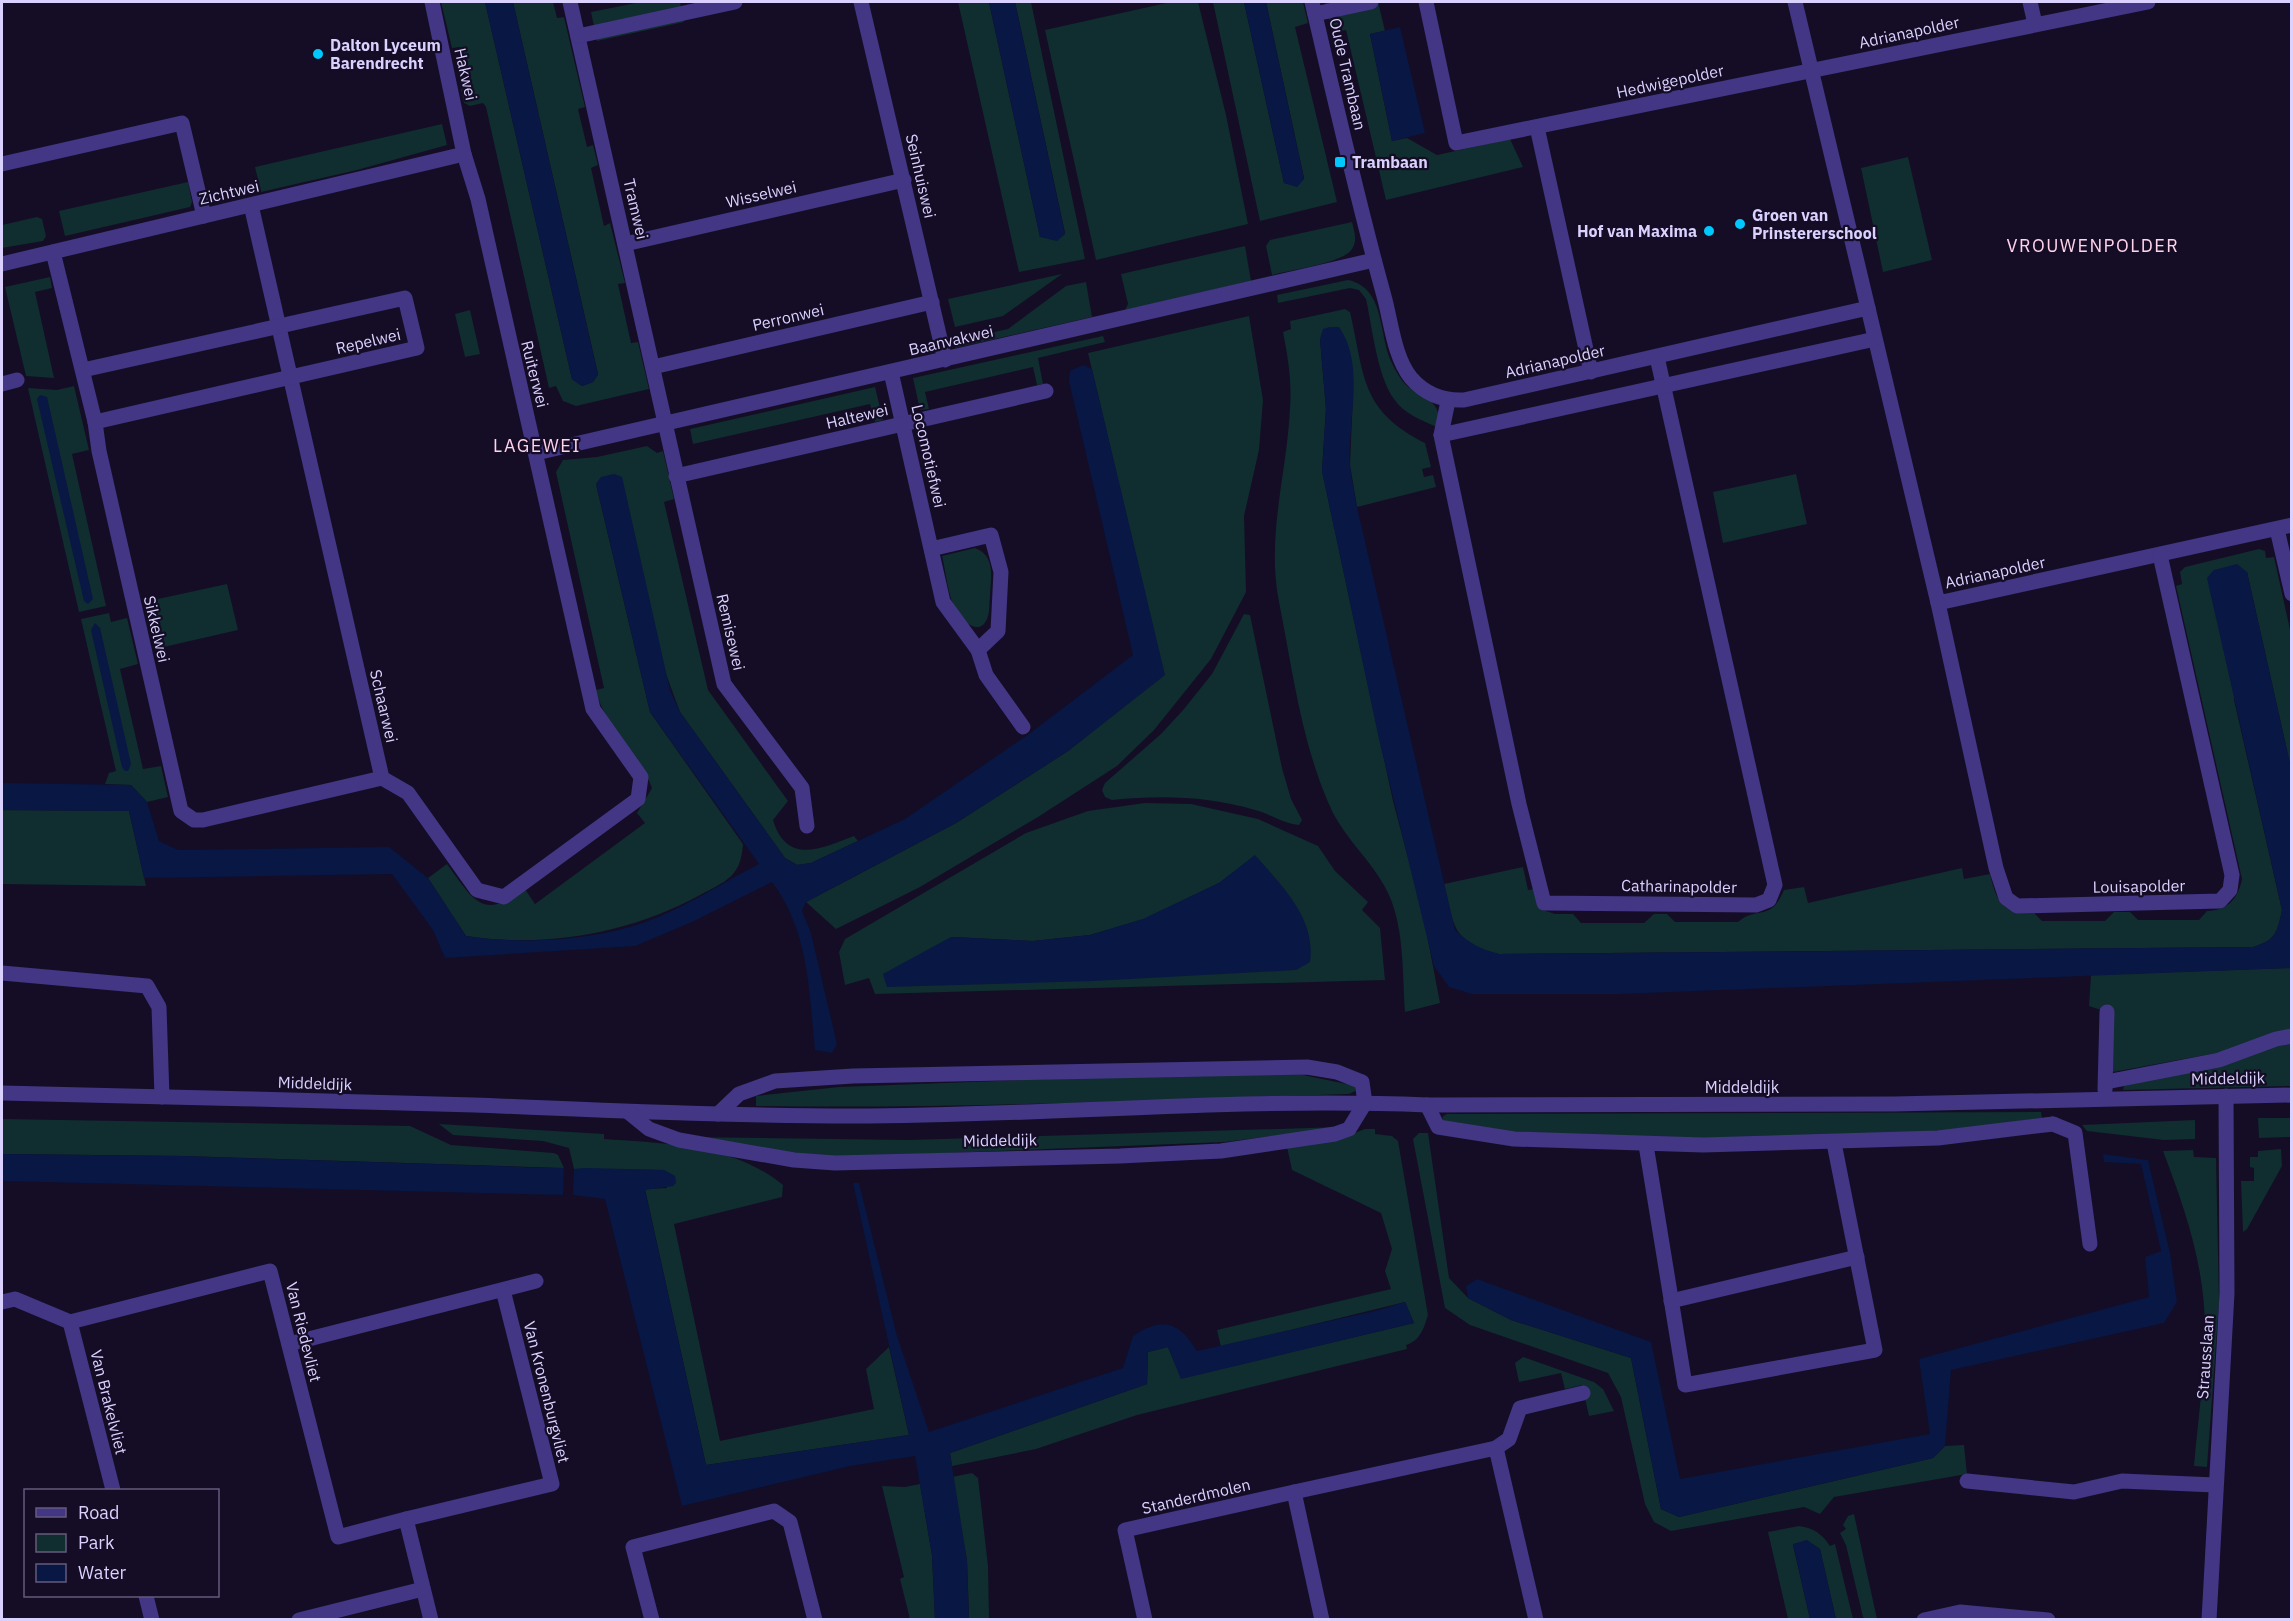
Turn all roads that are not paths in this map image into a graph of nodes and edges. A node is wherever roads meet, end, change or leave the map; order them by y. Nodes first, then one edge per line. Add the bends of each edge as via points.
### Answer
1 (432, 2) edge
2 (570, 2) edge
3 (735, 2) edge
4 (861, 2) edge
5 (1371, 2) edge
6 (1426, 2) edge
7 (1796, 2) edge
8 (2031, 2) edge
9 (2148, 2) edge
10 (1314, 8) edge
11 (2035, 24) junction
12 (578, 36) junction
13 (1810, 71) junction
14 (1537, 127) junction
15 (464, 154) junction
16 (2, 164) edge
17 (904, 180) junction
18 (251, 205) junction
19 (204, 216) junction
20 (625, 244) junction
21 (53, 252) junction
22 (1374, 260) junction
23 (2, 264) edge
24 (932, 302) junction
25 (1868, 308) junction
26 (278, 326) junction
27 (1875, 339) junction
28 (1657, 357) junction
29 (945, 360) junction
30 (653, 367) junction
31 (83, 370) junction
32 (891, 372) junction
33 (1592, 372) junction
34 (290, 377) junction
35 (17, 380) dead end
36 (2, 384) edge
37 (1663, 387) junction
38 (1046, 391) dead end
39 (1448, 401) junction
40 (95, 422) junction
41 (903, 424) junction
42 (664, 425) junction
43 (1441, 435) junction
44 (536, 453) junction
45 (676, 476) junction
46 (2284, 527) edge
47 (931, 549) junction
48 (2160, 555) junction
49 (2292, 594) edge
50 (1938, 603) junction
51 (978, 650) junction
52 (1023, 728) dead end
53 (382, 778) junction
54 (807, 826) dead end
55 (2, 973) edge
56 (2107, 1012) dead end
57 (2292, 1036) edge
58 (2106, 1082) junction
59 (2, 1093) edge
60 (2292, 1095) edge
61 (2226, 1096) junction
62 (162, 1097) junction
63 (2105, 1099) junction
64 (2058, 1101) junction
65 (1365, 1102) junction
66 (1427, 1105) junction
67 (628, 1112) junction
68 (718, 1114) junction
69 (2053, 1124) junction
70 (1834, 1143) junction
71 (1646, 1145) junction
72 (2090, 1244) dead end
73 (1857, 1257) junction
74 (536, 1281) dead end
75 (503, 1290) junction
76 (1671, 1301) junction
77 (2, 1302) edge
78 (70, 1322) junction
79 (289, 1344) junction
80 (1583, 1393) dead end
81 (1497, 1448) junction
82 (1967, 1481) dead end
83 (2215, 1485) junction
84 (112, 1489) edge
85 (1294, 1492) junction
86 (463, 1505) joint
87 (406, 1519) junction
88 (423, 1589) junction
89 (146, 1597) edge
90 (152, 1620) edge
91 (298, 1620) edge
92 (430, 1620) edge
93 (652, 1620) edge
94 (815, 1620) edge
95 (1145, 1620) edge
96 (1322, 1620) edge
97 (1536, 1620) edge
98 (1924, 1620) edge
99 (2048, 1620) edge
100 (2209, 1620) edge

1 - 15 street, Hakwei
2 - 12 street, Tramwei
3 - 12 street
4 - 17 street, Seinhuiswei
5 - 10 street
6 - 14 street, Hedwigepolder via 1456,144
7 - 13 street
8 - 11 street
9 - 11 street, Adrianapolder
10 - 22 street, Oude Trambaan
11 - 13 street, Adrianapolder
12 - 20 street, Tramwei
13 - 14 street, Hedwigepolder
13 - 25 street, Adrianapolder
14 - 33 street
15 - 18 street, Zichtwei
15 - 44 street, Ruiterwei via 478,199
16 - 19 street via 182,123
17 - 20 street, Wisselwei
17 - 24 street, Seinhuiswei
18 - 19 street, Zichtwei
18 - 26 street, Schaarwei
19 - 21 street, Zichtwei
20 - 30 street, Tramwei
21 - 23 street, Zichtwei
21 - 31 street, Sikkelwei
22 - 29 street, Baanvakwei
22 - 39 street via 1400,357 1410,377 1425,391
24 - 29 street, Seinhuiswei
24 - 30 street, Perronwei
25 - 27 street, Adrianapolder
25 - 28 street, Adrianapolder
26 - 31 street, Repelwei
26 - 34 street, Schaarwei
26 - 34 street, Repelwei via 405,298 417,348
27 - 37 street
27 - 50 street, Adrianapolder
28 - 33 street, Adrianapolder
28 - 37 street, Catharinapolder
29 - 32 street, Baanvakwei
30 - 42 street, Tramwei
31 - 40 street, Sikkelwei
32 - 41 street, Locomotiefwei
32 - 42 street, Baanvakwei
33 - 39 street, Adrianapolder
34 - 40 street, Repelwei
34 - 53 street, Schaarwei
35 - 36 street
37 - 43 street
37 - 43 street, Catharinapolder via 1775,885 1768,900 1756,905 1544,903 1519,804
38 - 41 street, Haltewei
39 - 43 street, Catharinapolder
40 - 53 street, Sikkelwei via 181,811 194,820 203,820
41 - 45 street, Haltewei
41 - 47 street, Locomotiefwei
42 - 44 street, Baanvakwei
42 - 45 street, Remisewei
44 - 53 street, Ruiterwei via 593,709 641,777 638,799 504,897 477,890 408,793
45 - 54 street, Remisewei via 724,684 802,788
46 - 48 street, Adrianapolder
46 - 49 street
47 - 51 street, Locomotiefwei via 943,602
47 - 51 street via 991,535 1000,572 998,631
48 - 50 street, Adrianapolder
48 - 50 street, Louisapolder via 2232,875 2230,890 2220,900 2017,906 2006,898 1996,868
51 - 52 street, Locomotiefwei via 986,675
55 - 62 street via 147,986 159,1007
56 - 58 street
57 - 58 street via 2219,1060
58 - 63 street
59 - 62 street, Middeldijk
60 - 61 street, Middeldijk
61 - 63 street, Middeldijk
61 - 83 street, Strausslaan via 2227,1293
62 - 67 street, Middeldijk
63 - 64 street, Middeldijk
64 - 66 street, Middeldijk
64 - 69 street
65 - 66 street, Middeldijk
65 - 67 street, Middeldijk via 1349,1129 1335,1134 1221,1151 835,1163 794,1160 679,1140 649,1129
65 - 68 street, Middeldijk via 957,1116
65 - 68 street via 1362,1082 1307,1067 775,1081 739,1094
66 - 71 street via 1438,1127 1514,1139
67 - 68 street, Middeldijk
69 - 70 street via 1938,1138
69 - 72 street via 2075,1133
70 - 71 street
70 - 73 street
71 - 76 street
73 - 76 street
73 - 76 street via 1875,1350 1684,1385
74 - 75 street
75 - 79 street
75 - 86 street, Van Kronenburgvliet via 552,1484
77 - 78 street via 15,1299
78 - 79 street, Van Riedevliet via 270,1271
78 - 84 street, Van Brakelvliet
79 - 87 street, Van Riedevliet via 338,1537
80 - 81 street via 1520,1408 1509,1439
81 - 85 street, Standerdmolen
81 - 97 street
82 - 83 street via 2074,1492 2122,1481
83 - 100 street, Strausslaan
85 - 95 street, Standerdmolen via 1125,1530
85 - 96 street
86 - 87 street, Van Riedevliet
87 - 88 street
88 - 91 street
88 - 92 street
89 - 90 street
93 - 94 street via 633,1547 774,1511 790,1522
98 - 99 street via 1960,1612

